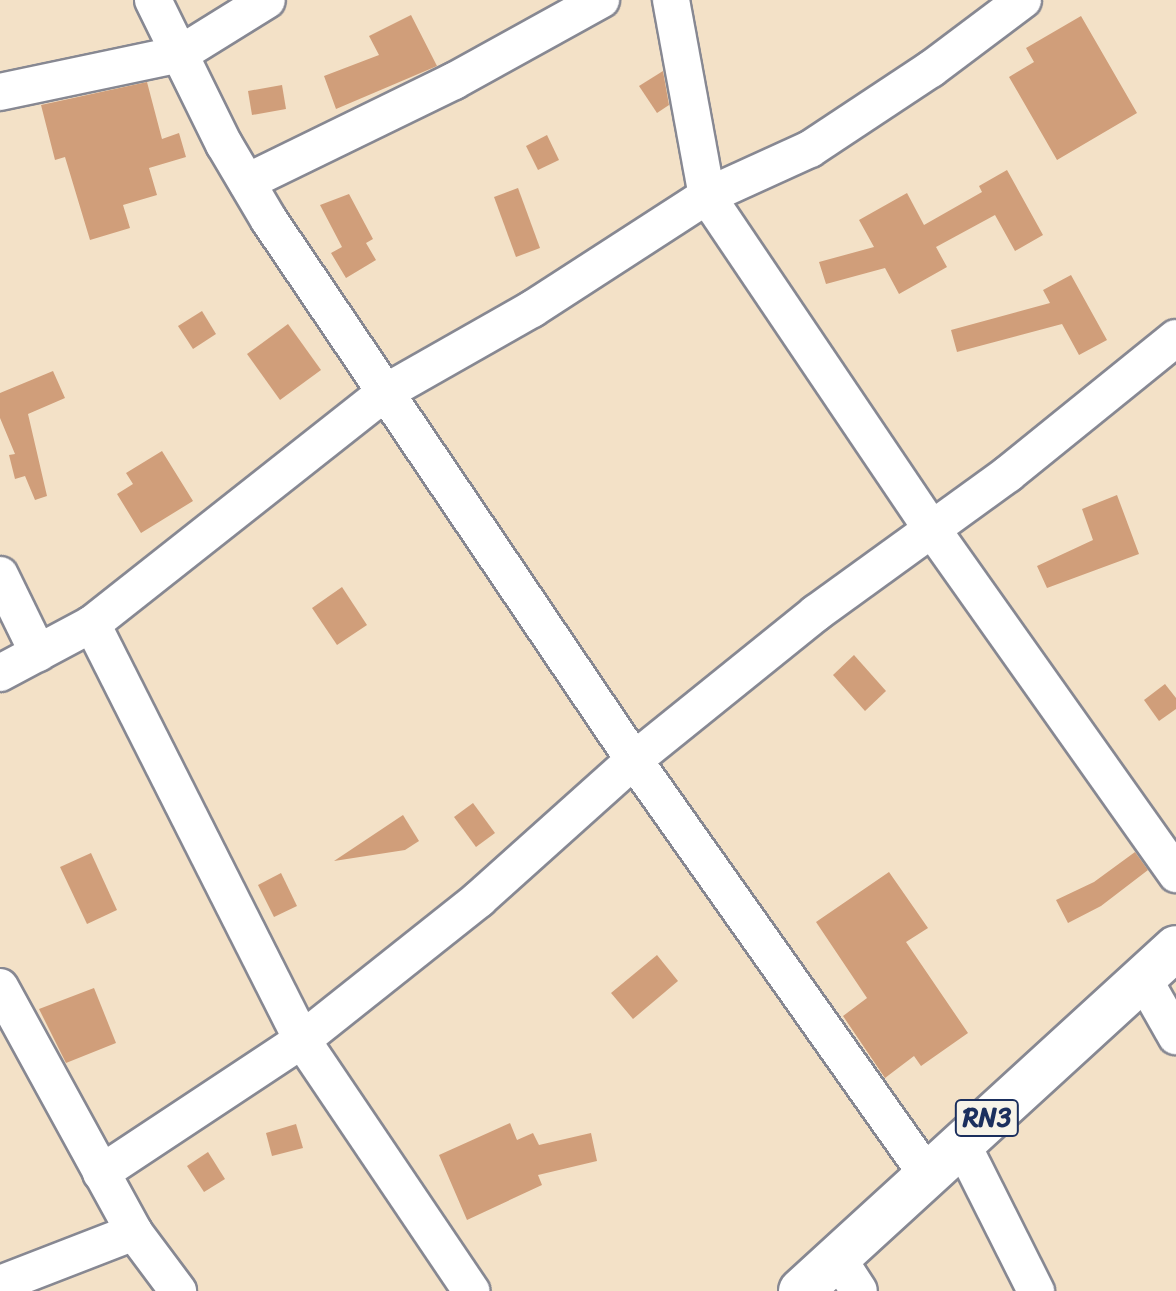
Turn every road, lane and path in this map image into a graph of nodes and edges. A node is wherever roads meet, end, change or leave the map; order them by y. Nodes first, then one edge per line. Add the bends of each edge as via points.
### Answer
1 (153, 0) edge
2 (267, 0) edge
3 (601, 0) edge
4 (671, 0) edge
5 (1023, 0) edge
6 (180, 54) junction
7 (0, 92) edge
8 (247, 182) junction
9 (707, 196) junction
10 (1176, 338) edge
11 (386, 392) junction
12 (932, 529) junction
13 (0, 575) edge
14 (92, 624) junction
15 (38, 653) junction
16 (0, 673) edge
17 (634, 760) junction
18 (1176, 874) edge
19 (1176, 948) edge
20 (1143, 978) junction
21 (0, 987) edge
22 (1176, 1036) edge
23 (302, 1040) junction
24 (961, 1142) junction
25 (101, 1173) junction
26 (928, 1176) junction
27 (134, 1232) junction
28 (848, 1274) edge
29 (0, 1284) edge
30 (178, 1291) edge
31 (471, 1291) edge
32 (801, 1291) edge
33 (1036, 1291) edge

1 - 6 street
2 - 6 street
3 - 8 street via 440,88
4 - 9 street
5 - 9 street via 810,149
6 - 7 street
6 - 8 street
8 - 11 street
9 - 11 street via 532,309
9 - 12 street
10 - 12 street
11 - 14 street
11 - 17 street
12 - 17 street via 816,613
12 - 18 street
13 - 15 street
14 - 15 street
14 - 23 street
15 - 16 street
17 - 23 street via 479,899
17 - 26 street
19 - 20 highway, RN3
20 - 22 street
20 - 24 highway, RN3
21 - 25 street
23 - 25 street
23 - 31 street
24 - 26 highway, RN3
24 - 33 street
25 - 27 street
26 - 28 highway, RN3
27 - 29 street
27 - 30 street
28 - 32 highway, RN3

